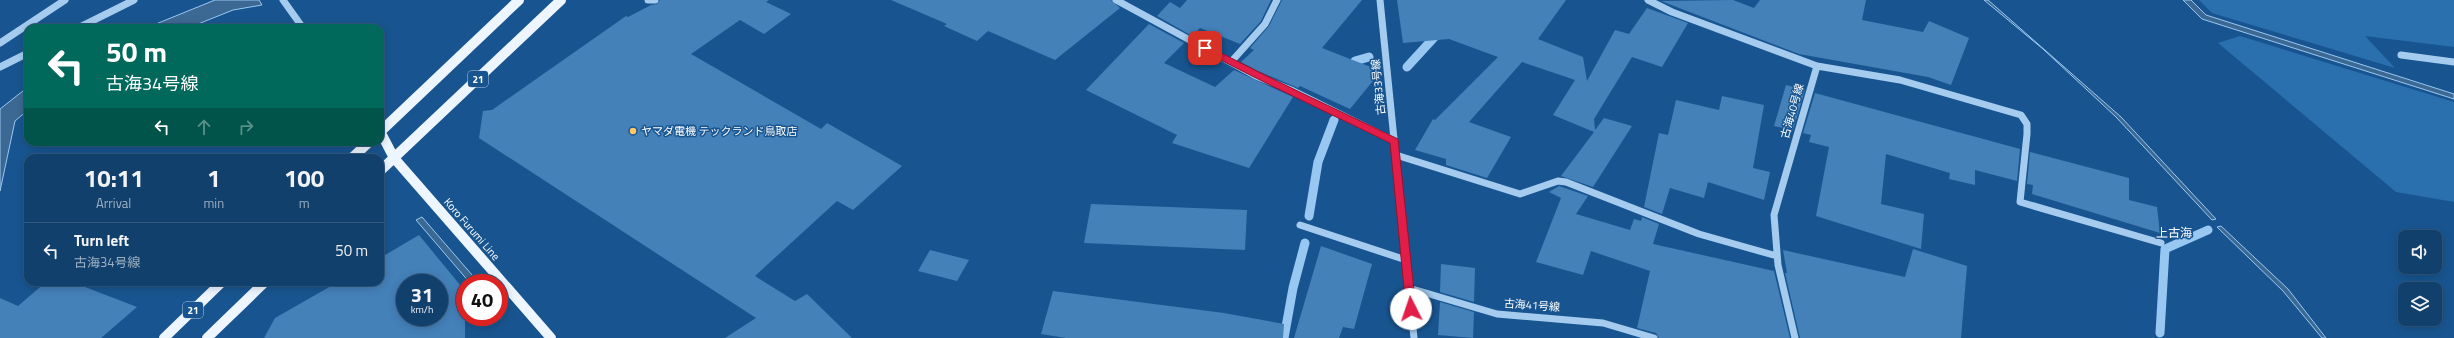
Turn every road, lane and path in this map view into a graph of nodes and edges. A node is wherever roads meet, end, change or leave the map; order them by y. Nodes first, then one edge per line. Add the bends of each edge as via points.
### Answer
1 (65, 0) edge
2 (134, 0) edge
3 (283, 0) edge
4 (519, 0) edge
5 (561, 0) edge
6 (648, 0) edge
7 (655, 0) edge
8 (1116, 0) edge
9 (1277, 0) edge
10 (1380, 0) edge
11 (1648, 0) edge
12 (29, 24) edge
13 (86, 24) edge
14 (299, 24) edge
15 (24, 27) edge
16 (0, 43) edge
17 (24, 55) edge
18 (2402, 55) dead end
19 (1230, 62) junction
20 (2454, 62) edge
21 (1817, 66) junction
22 (0, 68) edge
23 (384, 127) edge
24 (384, 139) edge
25 (1394, 141) junction
26 (365, 146) edge
27 (356, 154) edge
28 (1396, 155) junction
29 (394, 158) junction
30 (384, 167) edge
31 (1300, 225) dead end
32 (2160, 243) dead end
33 (1777, 256) junction
34 (1406, 260) junction
35 (218, 286) edge
36 (261, 286) edge
37 (1409, 288) junction
38 (164, 338) edge
39 (207, 338) edge
40 (551, 338) edge
41 (1414, 338) edge
42 (1654, 338) edge
43 (1795, 338) edge

1 - 12 street
2 - 13 street
3 - 14 street
4 - 23 main road
5 - 29 main road, 21
6 - 7 street
8 - 19 street
9 - 19 street via 1265,24
10 - 25 street, 古海33号線
11 - 21 street via 1672,12
15 - 16 street
17 - 22 street
18 - 20 street
19 - 25 street
21 - 32 street via 1900,80 2021,115 2027,124 2027,134 2020,202
21 - 33 street, 古海40号線 via 1774,215
24 - 29 main road, Koro Furumi Line
25 - 28 street, 古海33号線
26 - 27 main road
28 - 33 street via 1520,194 1558,181 1566,182 1699,234
28 - 34 street, 古海33号線
29 - 30 main road, 21
29 - 40 main road, Koro Furumi Line
31 - 34 street
33 - 43 street, 古海40号線
34 - 37 street, 古海33号線
35 - 38 main road, 21
36 - 39 main road
37 - 41 street, 古海33号線
37 - 42 street, 古海41号線 via 1498,314 1603,323

